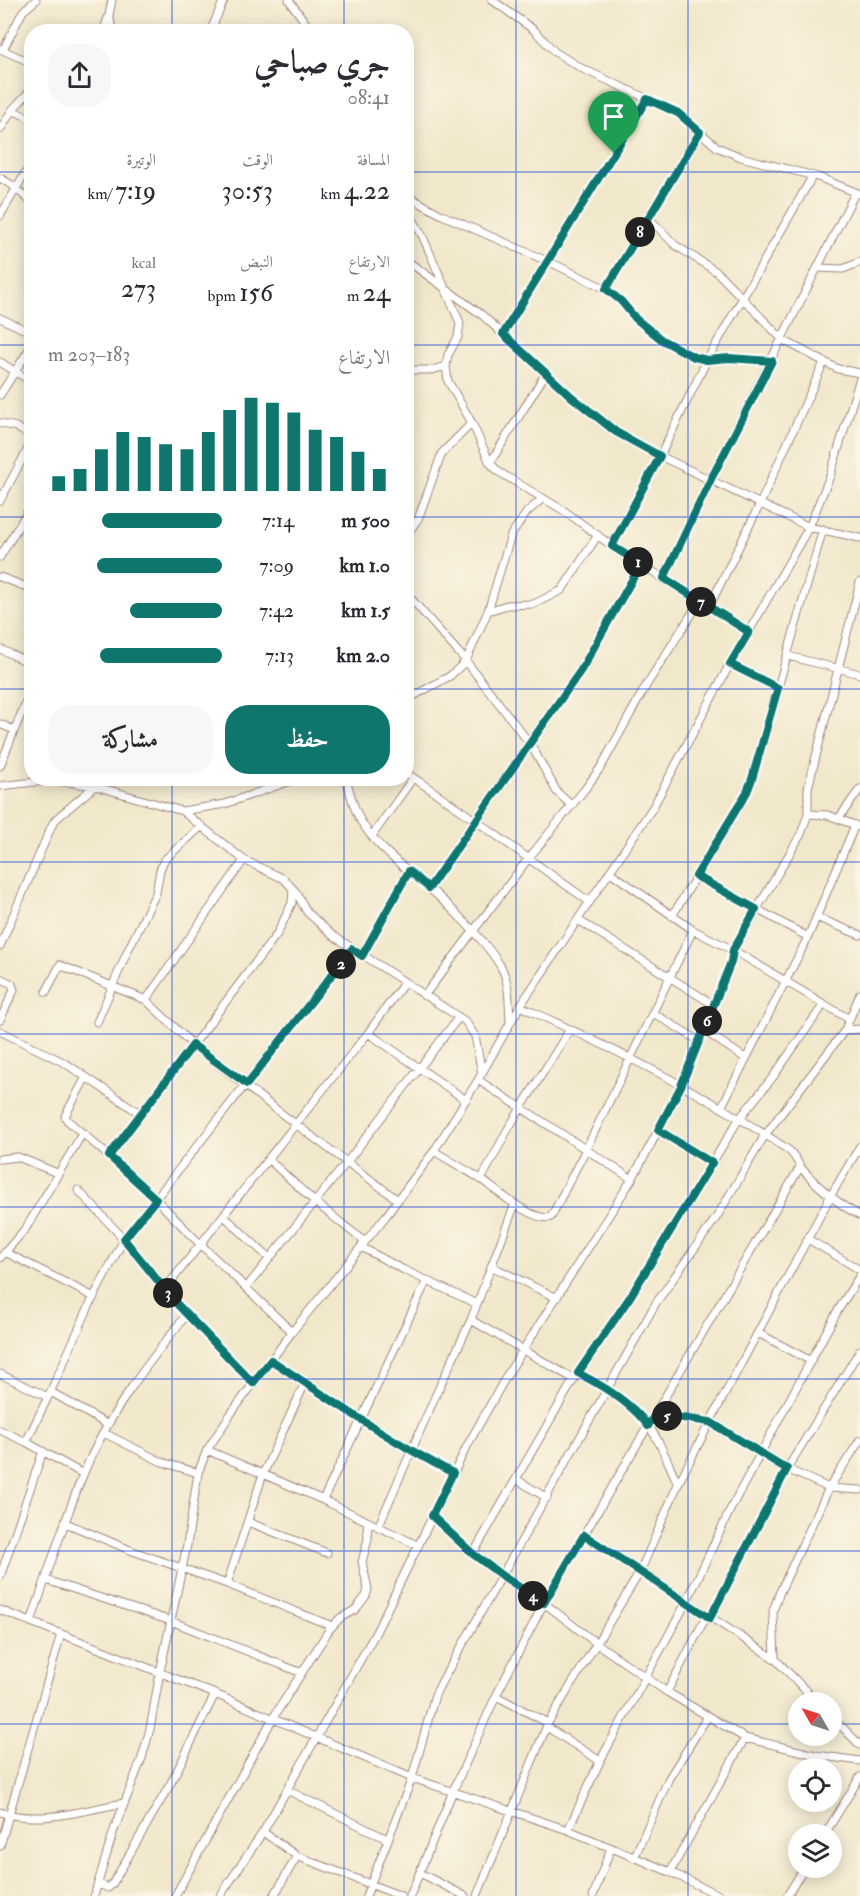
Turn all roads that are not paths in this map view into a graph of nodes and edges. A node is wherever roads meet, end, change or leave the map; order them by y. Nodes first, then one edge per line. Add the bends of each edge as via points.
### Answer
1 (36, 0) edge
2 (112, 0) edge
3 (224, 0) edge
4 (289, 0) edge
5 (492, 0) edge
6 (109, 15) junction
7 (106, 24) edge
8 (111, 24) edge
9 (214, 24) edge
10 (306, 24) edge
11 (1, 49) edge
12 (24, 59) edge
13 (24, 98) edge
14 (647, 99) junction
15 (0, 112) edge
16 (10, 113) junction
17 (24, 117) edge
18 (0, 130) edge
19 (700, 132) junction
20 (24, 175) edge
21 (812, 177) junction
22 (0, 178) edge
23 (16, 188) junction
24 (858, 194) edge
25 (24, 196) edge
26 (414, 199) edge
27 (0, 216) edge
28 (649, 218) junction
29 (414, 221) edge
30 (547, 261) junction
31 (860, 262) edge
32 (414, 266) edge
33 (818, 268) junction
34 (444, 288) junction
35 (606, 289) junction
36 (742, 296) junction
37 (0, 318) edge
38 (24, 329) edge
39 (503, 334) junction
40 (783, 340) junction
41 (24, 358) edge
42 (707, 360) junction
43 (772, 361) junction
44 (0, 362) edge
45 (824, 362) junction
46 (446, 366) junction
47 (414, 370) edge
48 (15, 372) junction
49 (546, 373) junction
50 (860, 373) edge
51 (24, 377) edge
52 (860, 378) edge
53 (0, 395) edge
54 (0, 423) edge
55 (471, 423) junction
56 (24, 433) edge
57 (24, 454) edge
58 (660, 456) junction
59 (490, 462) junction
60 (711, 479) junction
61 (543, 498) junction
62 (0, 501) edge
63 (760, 504) junction
64 (24, 517) edge
65 (414, 525) edge
66 (809, 527) junction
67 (823, 529) junction
68 (598, 535) junction
69 (860, 538) edge
70 (612, 546) junction
71 (0, 557) edge
72 (641, 564) junction
73 (0, 577) edge
74 (664, 578) junction
75 (860, 582) edge
76 (24, 586) edge
77 (700, 601) junction
78 (414, 602) edge
79 (709, 607) junction
80 (488, 611) junction
81 (749, 632) junction
82 (0, 649) edge
83 (788, 657) junction
84 (24, 660) edge
85 (466, 661) junction
86 (730, 664) junction
87 (837, 669) junction
88 (860, 674) edge
89 (778, 688) junction
90 (414, 696) edge
91 (24, 706) edge
92 (0, 724) edge
93 (14, 730) junction
94 (531, 745) junction
95 (0, 766) edge
96 (414, 778) edge
97 (24, 784) edge
98 (94, 786) joint
99 (276, 786) edge
100 (348, 786) edge
101 (403, 786) edge
102 (0, 787) edge
103 (860, 789) edge
104 (572, 806) junction
105 (182, 811) junction
106 (808, 814) junction
107 (840, 818) junction
108 (477, 820) junction
109 (202, 826) junction
110 (857, 826) edge
111 (372, 836) junction
112 (528, 859) junction
113 (243, 860) junction
114 (409, 871) junction
115 (610, 872) junction
116 (696, 876) junction
117 (429, 888) junction
118 (293, 889) junction
119 (590, 903) junction
120 (756, 909) junction
121 (672, 916) junction
122 (816, 917) junction
123 (578, 920) junction
124 (693, 930) junction
125 (473, 933) junction
126 (860, 935) edge
127 (808, 937) junction
128 (0, 946) edge
129 (352, 949) junction
130 (733, 950) junction
131 (362, 956) junction
132 (670, 977) junction
133 (0, 978) edge
134 (785, 981) junction
135 (404, 983) junction
136 (112, 987) junction
137 (46, 992) dead end
138 (860, 994) edge
139 (424, 996) junction
140 (146, 1000) junction
141 (824, 1004) junction
142 (714, 1005) junction
143 (520, 1006) junction
144 (653, 1013) junction
145 (459, 1017) junction
146 (849, 1019) junction
147 (0, 1020) edge
148 (97, 1022) dead end
149 (510, 1023) junction
150 (570, 1029) junction
151 (860, 1029) edge
152 (0, 1030) edge
153 (703, 1030) junction
154 (844, 1030) junction
155 (368, 1034) junction
156 (698, 1040) junction
157 (193, 1045) junction
158 (631, 1058) junction
159 (745, 1058) junction
160 (419, 1068) junction
161 (86, 1077) junction
162 (480, 1077) junction
163 (247, 1084) junction
164 (681, 1086) junction
165 (466, 1100) junction
166 (523, 1107) junction
167 (721, 1108) junction
168 (141, 1114) junction
169 (739, 1119) junction
170 (296, 1124) junction
171 (658, 1130) junction
172 (82, 1134) junction
173 (765, 1135) junction
174 (860, 1146) edge
175 (586, 1149) junction
176 (434, 1151) junction
177 (109, 1156) junction
178 (0, 1159) edge
179 (269, 1160) junction
180 (347, 1162) junction
181 (712, 1163) junction
182 (800, 1167) junction
183 (57, 1173) junction
184 (632, 1179) junction
185 (481, 1180) junction
186 (78, 1190) dead end
187 (830, 1197) junction
188 (156, 1199) junction
189 (398, 1200) junction
190 (315, 1202) junction
191 (515, 1204) junction
192 (224, 1216) junction
193 (860, 1216) edge
194 (124, 1239) junction
195 (808, 1239) junction
196 (363, 1244) junction
197 (201, 1245) junction
198 (2, 1255) edge
199 (270, 1258) junction
200 (491, 1266) junction
201 (860, 1270) edge
202 (860, 1275) edge
203 (427, 1280) junction
204 (246, 1288) junction
205 (165, 1289) junction
206 (94, 1297) junction
207 (557, 1298) junction
208 (477, 1304) junction
209 (187, 1314) junction
210 (471, 1320) junction
211 (292, 1332) junction
212 (758, 1333) junction
213 (521, 1350) junction
214 (860, 1350) edge
215 (271, 1360) junction
216 (811, 1361) junction
217 (0, 1374) edge
218 (576, 1376) junction
219 (253, 1383) junction
220 (305, 1383) junction
221 (607, 1390) junction
222 (49, 1395) junction
223 (655, 1414) junction
224 (361, 1421) junction
225 (710, 1422) junction
226 (108, 1425) junction
227 (648, 1426) junction
228 (0, 1430) edge
229 (104, 1433) junction
230 (860, 1440) edge
231 (26, 1442) junction
232 (207, 1450) junction
233 (411, 1451) junction
234 (761, 1451) junction
235 (43, 1452) junction
236 (787, 1469) junction
237 (198, 1473) junction
238 (453, 1473) junction
239 (83, 1474) junction
240 (263, 1474) junction
241 (516, 1479) junction
242 (678, 1484) junction
243 (829, 1488) junction
244 (860, 1490) edge
245 (547, 1498) junction
246 (323, 1500) junction
247 (432, 1516) junction
248 (248, 1522) junction
249 (367, 1522) junction
250 (66, 1523) junction
251 (378, 1527) junction
252 (584, 1535) junction
253 (417, 1545) junction
254 (327, 1553) dead end
255 (473, 1554) junction
256 (182, 1568) junction
257 (640, 1572) junction
258 (501, 1575) junction
259 (0, 1577) edge
260 (46, 1580) junction
261 (227, 1584) junction
262 (544, 1603) junction
263 (686, 1603) junction
264 (0, 1610) edge
265 (708, 1618) junction
266 (171, 1621) junction
267 (31, 1622) junction
268 (332, 1626) junction
269 (61, 1634) junction
270 (596, 1643) junction
271 (775, 1659) junction
272 (160, 1672) junction
273 (302, 1673) junction
274 (646, 1677) junction
275 (668, 1692) junction
276 (807, 1692) edge
277 (215, 1694) junction
278 (496, 1696) junction
279 (708, 1716) junction
280 (273, 1718) junction
281 (548, 1725) junction
282 (842, 1727) edge
283 (318, 1737) junction
284 (745, 1738) junction
285 (860, 1745) edge
286 (600, 1761) junction
287 (860, 1761) edge
288 (412, 1778) junction
289 (860, 1778) edge
290 (287, 1791) junction
291 (453, 1791) junction
292 (124, 1803) junction
293 (513, 1810) junction
294 (0, 1812) edge
295 (10, 1815) junction
296 (831, 1824) edge
297 (568, 1830) junction
298 (263, 1832) junction
299 (387, 1839) junction
300 (0, 1846) edge
301 (611, 1848) junction
302 (297, 1856) junction
303 (634, 1858) junction
304 (670, 1872) junction
305 (420, 1873) junction
306 (798, 1878) edge
307 (99, 1884) junction
308 (370, 1884) junction
309 (94, 1896) edge
310 (175, 1896) edge
311 (220, 1896) edge
312 (274, 1896) edge
313 (366, 1896) edge
314 (401, 1896) edge
315 (410, 1896) edge
316 (465, 1896) edge
317 (477, 1896) edge
318 (593, 1896) edge
319 (721, 1896) edge
320 (787, 1896) edge

1 - 11 street via 23,11
2 - 6 street
3 - 9 street
4 - 10 street
5 - 14 street via 534,30 555,52
6 - 7 street
6 - 8 street
11 - 12 street
13 - 16 street
14 - 19 street via 678,113
14 - 30 street
15 - 16 street
16 - 17 street
16 - 18 street
19 - 21 street via 717,147 741,157
19 - 28 street
20 - 23 street
21 - 24 street
21 - 36 street
22 - 23 street
23 - 25 street
23 - 27 street
24 - 33 street
26 - 30 street
28 - 35 street
28 - 36 street via 675,244 717,272
29 - 34 street
30 - 35 street
30 - 39 street
31 - 33 street via 843,269
32 - 34 street
33 - 40 street
34 - 39 street
34 - 46 street via 460,323
35 - 42 street via 672,347
36 - 40 street
36 - 42 street
37 - 38 street
39 - 49 street
40 - 43 street
40 - 45 street
41 - 48 street
42 - 43 street
42 - 58 street
43 - 60 street
44 - 48 street
45 - 50 street
45 - 63 street
46 - 47 street
46 - 55 street via 448,381
48 - 51 street
48 - 53 street
49 - 58 street via 616,432
49 - 59 street
52 - 66 street via 830,476
54 - 56 street
55 - 59 street
55 - 65 street via 442,453
57 - 62 street
58 - 60 street
58 - 70 street
59 - 61 street via 499,472
60 - 63 street
60 - 74 street
61 - 68 street
61 - 80 street via 511,535
63 - 66 street
63 - 79 street
64 - 71 street
66 - 67 street
66 - 81 street
67 - 69 street
67 - 83 street
68 - 70 street
68 - 80 street via 562,590 534,604 507,605
70 - 72 street
72 - 74 street
72 - 94 street via 581,670
73 - 76 street
74 - 77 street
75 - 87 street
77 - 79 street
77 - 104 street via 647,684 601,767
78 - 85 street
79 - 81 street
80 - 85 street
81 - 86 street
82 - 84 street
83 - 87 street
83 - 89 street
85 - 90 street via 450,676
85 - 94 street
86 - 89 street
86 - 115 street via 664,788
87 - 88 street
87 - 106 street via 808,788
89 - 116 street via 747,792
91 - 93 street
92 - 93 street
93 - 95 street
94 - 104 street via 557,792
94 - 108 street
96 - 108 street
97 - 102 street
98 - 105 street
98 - 128 street via 52,825
99 - 105 street via 225,804
100 - 111 street via 355,808
101 - 111 street
103 - 107 street
104 - 112 street
105 - 109 street
106 - 107 street
106 - 120 street via 801,834
107 - 110 street
108 - 112 street
108 - 117 street
109 - 113 street
109 - 136 street via 164,860 156,893
110 - 122 street
111 - 114 street
112 - 119 street
112 - 125 street
113 - 118 street via 280,876
113 - 140 street
114 - 117 street
114 - 131 street
115 - 119 street
115 - 121 street
116 - 120 street
116 - 121 street
117 - 125 street
118 - 129 street via 307,912
118 - 157 street via 292,903 277,934
119 - 123 street
120 - 127 street
120 - 130 street
121 - 124 street
122 - 126 street
122 - 127 street
123 - 132 street
123 - 143 street
124 - 130 street
124 - 132 street
125 - 139 street
125 - 149 street via 505,976
127 - 134 street
129 - 131 street
129 - 163 street
130 - 134 street
130 - 142 street
131 - 135 street
132 - 142 street
132 - 144 street
133 - 147 street via 12,984 14,990
134 - 141 street
134 - 159 street
135 - 139 street
135 - 155 street
136 - 137 street via 60,965
136 - 140 street
136 - 148 street
138 - 146 street
139 - 145 street
140 - 157 street
141 - 146 street
141 - 169 street via 774,1077
142 - 153 street
143 - 149 street
143 - 150 street
144 - 156 street
144 - 158 street
145 - 160 street
145 - 162 street via 475,1036
146 - 154 street
149 - 162 street
150 - 158 street
150 - 166 street
151 - 154 street
152 - 161 street
153 - 156 street
153 - 159 street
154 - 173 street
155 - 160 street
155 - 170 street
156 - 164 street
157 - 163 street
157 - 168 street
158 - 164 street
158 - 175 street
159 - 167 street
160 - 165 street
160 - 180 street
161 - 168 street
161 - 172 street via 65,1118
162 - 165 street
162 - 166 street
163 - 170 street
163 - 188 street
164 - 167 street
164 - 171 street
165 - 176 street
166 - 175 street
166 - 185 street
167 - 169 street
168 - 177 street
169 - 173 street
169 - 181 street
170 - 179 street
170 - 180 street
171 - 181 street
171 - 184 street
172 - 177 street
172 - 183 street
173 - 182 street via 790,1151
173 - 221 street via 716,1218 656,1303
174 - 187 street
175 - 184 street
175 - 191 street via 550,1217 541,1217
176 - 185 street
176 - 189 street
177 - 188 street
178 - 183 street via 18,1158
179 - 190 street
179 - 192 street
180 - 189 street
180 - 190 street
181 - 218 street
182 - 187 street
182 - 223 street
183 - 198 street via 26,1228
184 - 207 street
185 - 191 street
186 - 194 street
187 - 193 street
187 - 195 street
188 - 194 street
188 - 197 street
189 - 196 street
190 - 196 street
190 - 199 street
191 - 200 street
192 - 197 street
192 - 199 street
194 - 205 street
194 - 206 street
195 - 201 street
195 - 212 street
196 - 203 street
196 - 211 street
197 - 204 street
197 - 205 street
198 - 206 street
199 - 204 street
200 - 207 street
200 - 208 street
202 - 216 street
203 - 208 street
203 - 224 street
204 - 211 street
205 - 209 street
206 - 222 street
207 - 213 street
208 - 210 street
209 - 219 street
209 - 226 street
210 - 213 street
210 - 233 street
211 - 215 street
212 - 216 street
212 - 225 street
213 - 218 street
213 - 238 street
214 - 236 street
215 - 219 street
215 - 220 street
216 - 234 street
217 - 222 street
218 - 221 street
218 - 241 street
219 - 232 street
220 - 224 street
220 - 240 street
221 - 227 street
221 - 245 street
222 - 226 street
222 - 231 street
223 - 225 street
223 - 227 street
224 - 233 street
224 - 246 street
225 - 234 street
225 - 242 street
226 - 229 street
227 - 242 street
227 - 252 street
228 - 231 street
229 - 237 street via 162,1462
229 - 239 street
230 - 243 street
231 - 235 street
232 - 237 street
232 - 240 street
233 - 238 street
233 - 251 street
234 - 236 street
234 - 263 street
235 - 239 street
235 - 259 street
236 - 243 street
236 - 265 street
237 - 256 street
238 - 247 street
239 - 250 street
240 - 246 street
240 - 248 street
241 - 245 street
241 - 255 street
242 - 257 street
243 - 244 street
243 - 271 street via 772,1611
245 - 258 street
246 - 249 street
247 - 253 street
247 - 255 street
248 - 254 street
248 - 261 street
249 - 251 street
249 - 268 street via 368,1539 362,1562 366,1596 355,1610
250 - 256 street
250 - 260 street
251 - 253 street
252 - 257 street
252 - 262 street
253 - 283 street via 375,1634
255 - 258 street
256 - 261 street
256 - 266 street
257 - 263 street
257 - 270 street
258 - 262 street
258 - 288 street via 435,1695
260 - 266 street
260 - 267 street
261 - 268 street
262 - 270 street
262 - 278 street
263 - 265 street
263 - 274 street
264 - 267 street
265 - 271 street
265 - 275 street
266 - 272 street
266 - 273 street
267 - 269 street
268 - 273 street
269 - 272 street
269 - 295 street
270 - 274 street
270 - 281 street
271 - 276 street
272 - 277 street
272 - 292 street via 150,1729
273 - 280 street
274 - 275 street
274 - 286 street
275 - 279 street
277 - 280 street
277 - 307 street via 172,1781 113,1883 107,1888
278 - 281 street
278 - 291 street
279 - 284 street
279 - 303 street via 669,1778
280 - 283 street
280 - 310 street
281 - 286 street
281 - 293 street
282 - 285 street
283 - 288 street
283 - 290 street
284 - 287 street
284 - 304 street
286 - 297 street
288 - 291 street
288 - 299 street
289 - 296 street
290 - 298 street
290 - 299 street
291 - 293 street
291 - 305 street
292 - 295 street via 46,1818
292 - 307 street
293 - 297 street
293 - 317 street
294 - 295 street
295 - 300 street
297 - 301 street
298 - 302 street
298 - 311 street
299 - 308 street
301 - 303 street
301 - 318 street
302 - 308 street
302 - 312 street
303 - 304 street
304 - 319 street
305 - 315 street
305 - 316 street
306 - 320 street
307 - 309 street
308 - 313 street
308 - 314 street

